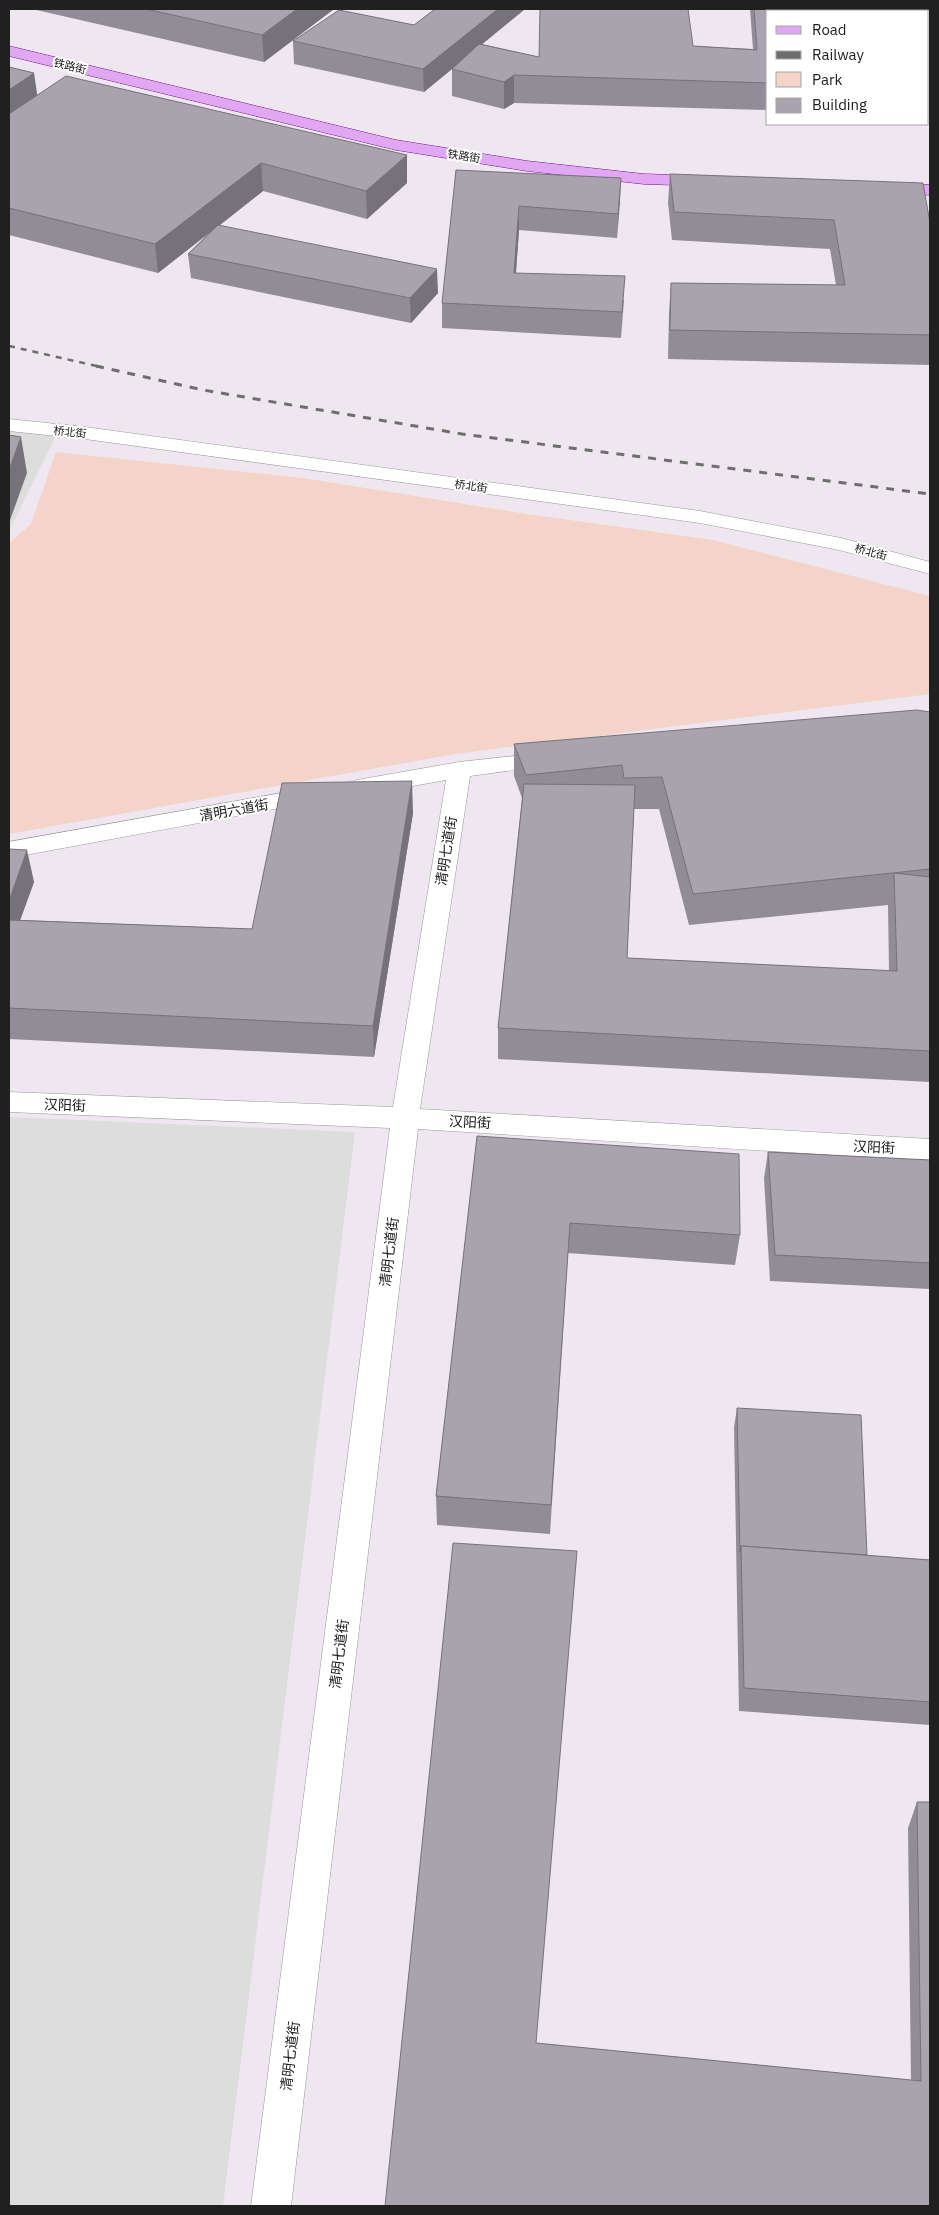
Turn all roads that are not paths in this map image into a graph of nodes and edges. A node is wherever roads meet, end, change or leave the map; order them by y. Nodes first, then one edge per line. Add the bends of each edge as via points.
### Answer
1 (9, 51) edge
2 (723, 182) edge
3 (871, 188) edge
4 (930, 190) edge
5 (9, 425) edge
6 (930, 568) edge
7 (577, 756) edge
8 (459, 770) junction
9 (9, 850) edge
10 (9, 1102) edge
11 (405, 1118) junction
12 (930, 1150) edge
13 (271, 2206) edge

1 - 2 main road, 铁路街 via 396,145 536,167 644,179
3 - 4 main road
5 - 6 street, 桥北街 via 700,517 841,544
7 - 8 street
8 - 9 street, 清明六道街
8 - 11 street, 清明七道街
10 - 11 street, 汉阳街
11 - 12 street, 汉阳街
11 - 13 street, 清明七道街

